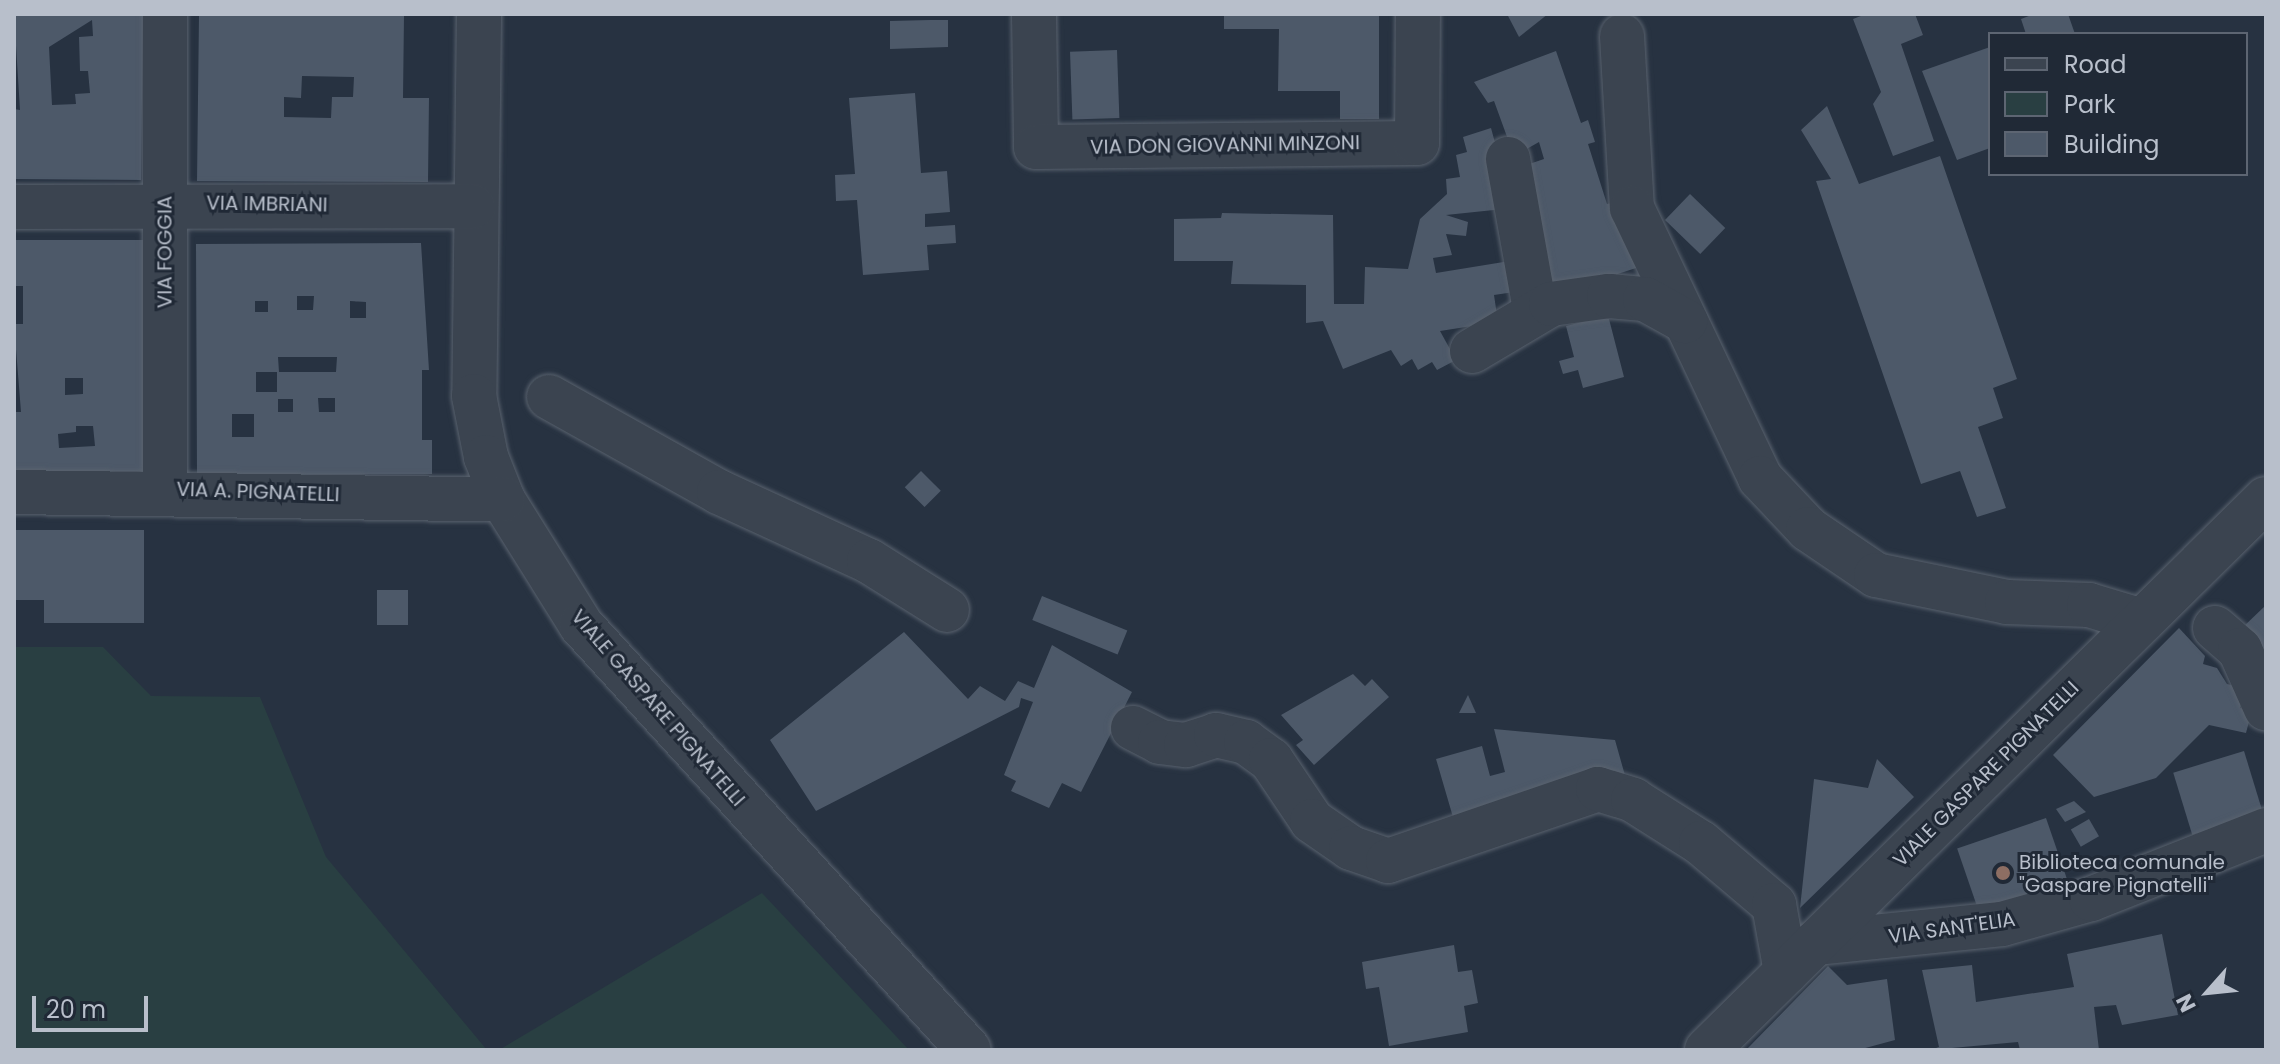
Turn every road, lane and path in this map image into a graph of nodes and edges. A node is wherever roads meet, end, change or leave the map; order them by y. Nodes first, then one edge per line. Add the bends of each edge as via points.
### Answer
1 (165, 14) edge
2 (479, 14) edge
3 (1034, 14) edge
4 (1418, 14) edge
5 (1622, 36) dead end
6 (1508, 159) dead end
7 (165, 202) junction
8 (473, 206) junction
9 (14, 207) edge
10 (1535, 309) junction
11 (1685, 321) junction
12 (1472, 351) dead end
13 (549, 397) dead end
14 (165, 490) junction
15 (14, 492) edge
16 (2266, 499) edge
17 (503, 500) junction
18 (947, 610) dead end
19 (2142, 621) junction
20 (2215, 628) dead end
21 (2266, 708) edge
22 (1133, 728) dead end
23 (2266, 830) edge
24 (1800, 957) junction
25 (969, 1050) edge
26 (1707, 1050) edge

1 - 7 street, VIA FOGGIA
2 - 8 street, VIALE GASPARE PIGNATELLI
3 - 4 street, VIA DON GIOVANNI MINZONI via 1036,147 1417,143
5 - 11 street via 1632,208
6 - 10 street
7 - 8 street, VIA IMBRIANI
7 - 9 street, VIA IMBRIANI
7 - 14 street, VIA FOGGIA
8 - 17 street, VIALE GASPARE PIGNATELLI via 474,396 486,457
10 - 11 street via 1609,296 1645,299
10 - 12 street
11 - 19 street via 1760,478 1808,529 1876,575 2007,602 2089,605
13 - 18 street via 719,492 869,561
14 - 15 street, VIA A. PIGNATELLI
14 - 17 street, VIA A. PIGNATELLI
16 - 19 street, VIALE GASPARE PIGNATELLI
17 - 25 street, VIALE GASPARE PIGNATELLI via 581,625
19 - 24 street, VIALE GASPARE PIGNATELLI
20 - 21 street via 2240,650
22 - 24 street via 1160,742 1186,745 1216,735 1246,742 1271,760 1312,821 1351,848 1388,861 1598,789 1633,800 1701,843 1774,905
23 - 24 street, VIA SANT'ELIA via 2091,899 2002,924
24 - 26 street, VIALE GASPARE PIGNATELLI

